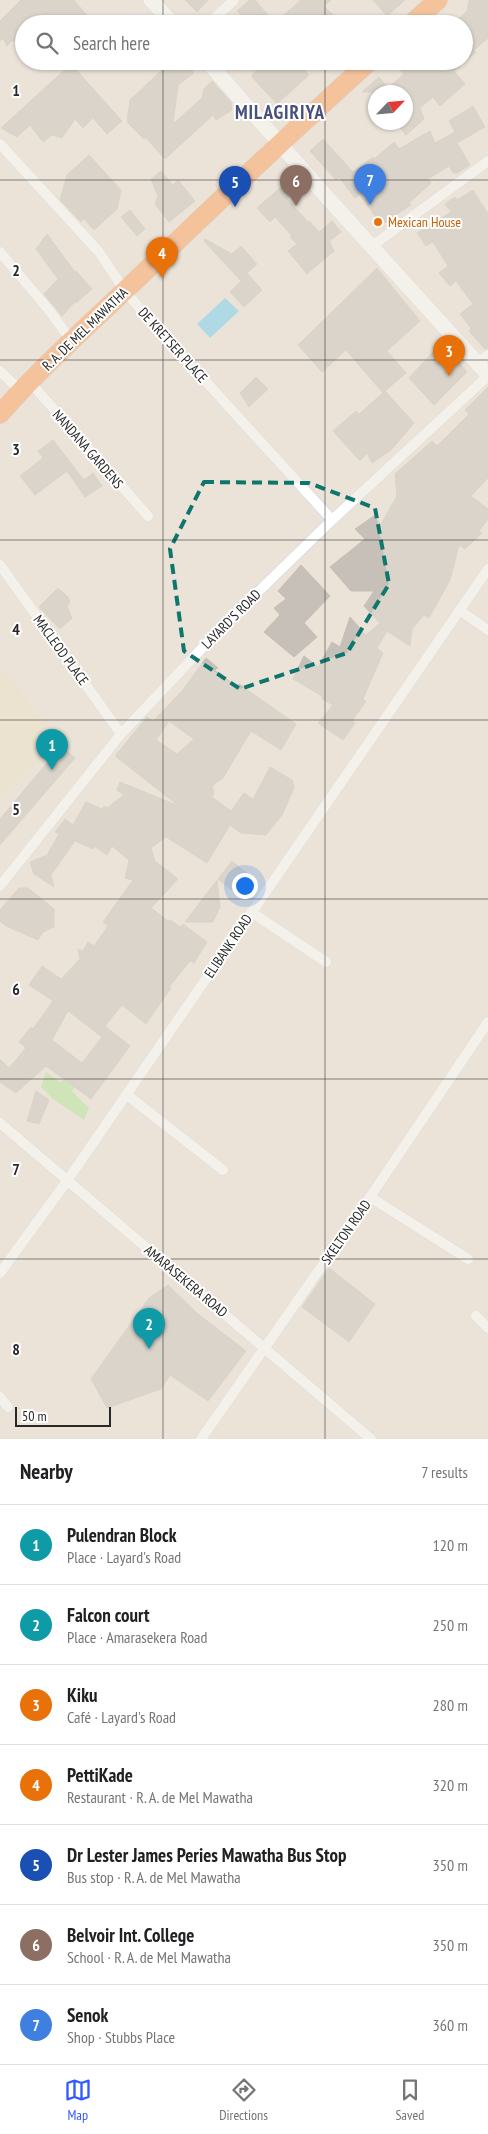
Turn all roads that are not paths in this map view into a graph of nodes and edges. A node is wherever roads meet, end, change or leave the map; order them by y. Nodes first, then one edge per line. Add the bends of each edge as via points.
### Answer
1 (151, 0) edge
2 (234, 0) edge
3 (438, 0) edge
4 (165, 15) edge
5 (218, 15) edge
6 (421, 15) edge
7 (215, 70) edge
8 (360, 70) edge
9 (280, 142) junction
10 (0, 144) edge
11 (488, 161) edge
12 (372, 246) junction
13 (0, 252) edge
14 (124, 291) junction
15 (71, 340) junction
16 (483, 359) edge
17 (0, 371) edge
18 (488, 375) edge
19 (25, 386) junction
20 (0, 414) edge
21 (148, 516) dead end
22 (332, 520) junction
23 (0, 565) edge
24 (488, 568) edge
25 (459, 610) junction
26 (488, 630) edge
27 (121, 734) junction
28 (0, 886) edge
29 (251, 912) junction
30 (326, 962) dead end
31 (488, 1022) edge
32 (127, 1094) junction
33 (0, 1123) edge
34 (223, 1170) dead end
35 (67, 1182) junction
36 (370, 1197) junction
37 (468, 1259) dead end
38 (0, 1273) edge
39 (476, 1316) dead end
40 (488, 1328) edge
41 (265, 1348) junction
42 (0, 1397) edge
43 (8, 1407) dead end
44 (201, 1439) edge
45 (371, 1439) edge

1 - 4 main road
2 - 5 street
3 - 6 highway
7 - 9 main road
8 - 9 highway, R. A. DE MEL MAWATHA
9 - 12 main road
9 - 14 highway, R. A. DE MEL MAWATHA
10 - 14 street, DE KRETSER PLACE via 99,252
11 - 12 street
12 - 16 main road
13 - 15 street
14 - 15 highway, R. A. DE MEL MAWATHA
14 - 22 street, DE KRETSER PLACE
15 - 19 highway, R. A. DE MEL MAWATHA
16 - 18 main road
17 - 19 street, NANDANA GARDENS
18 - 22 street, LAYARD'S ROAD
19 - 20 highway, R. A. DE MEL MAWATHA
19 - 21 street, NANDANA GARDENS
22 - 27 street, LAYARD'S ROAD via 223,626
23 - 27 street, MACLEOD PLACE
24 - 25 street, ELIBANK ROAD
25 - 26 street
25 - 29 street, ELIBANK ROAD
27 - 28 street, LAYARD'S ROAD
29 - 30 street
29 - 32 street, ELIBANK ROAD
31 - 36 street, SKELTON ROAD
32 - 34 street
32 - 35 street, ELIBANK ROAD
33 - 35 street, AMARASEKERA ROAD
35 - 38 street, ELIBANK ROAD
35 - 41 street, AMARASEKERA ROAD
36 - 37 street
36 - 41 street, SKELTON ROAD
39 - 40 street
41 - 44 street, SKELTON ROAD
41 - 45 street, AMARASEKERA ROAD
42 - 43 street

